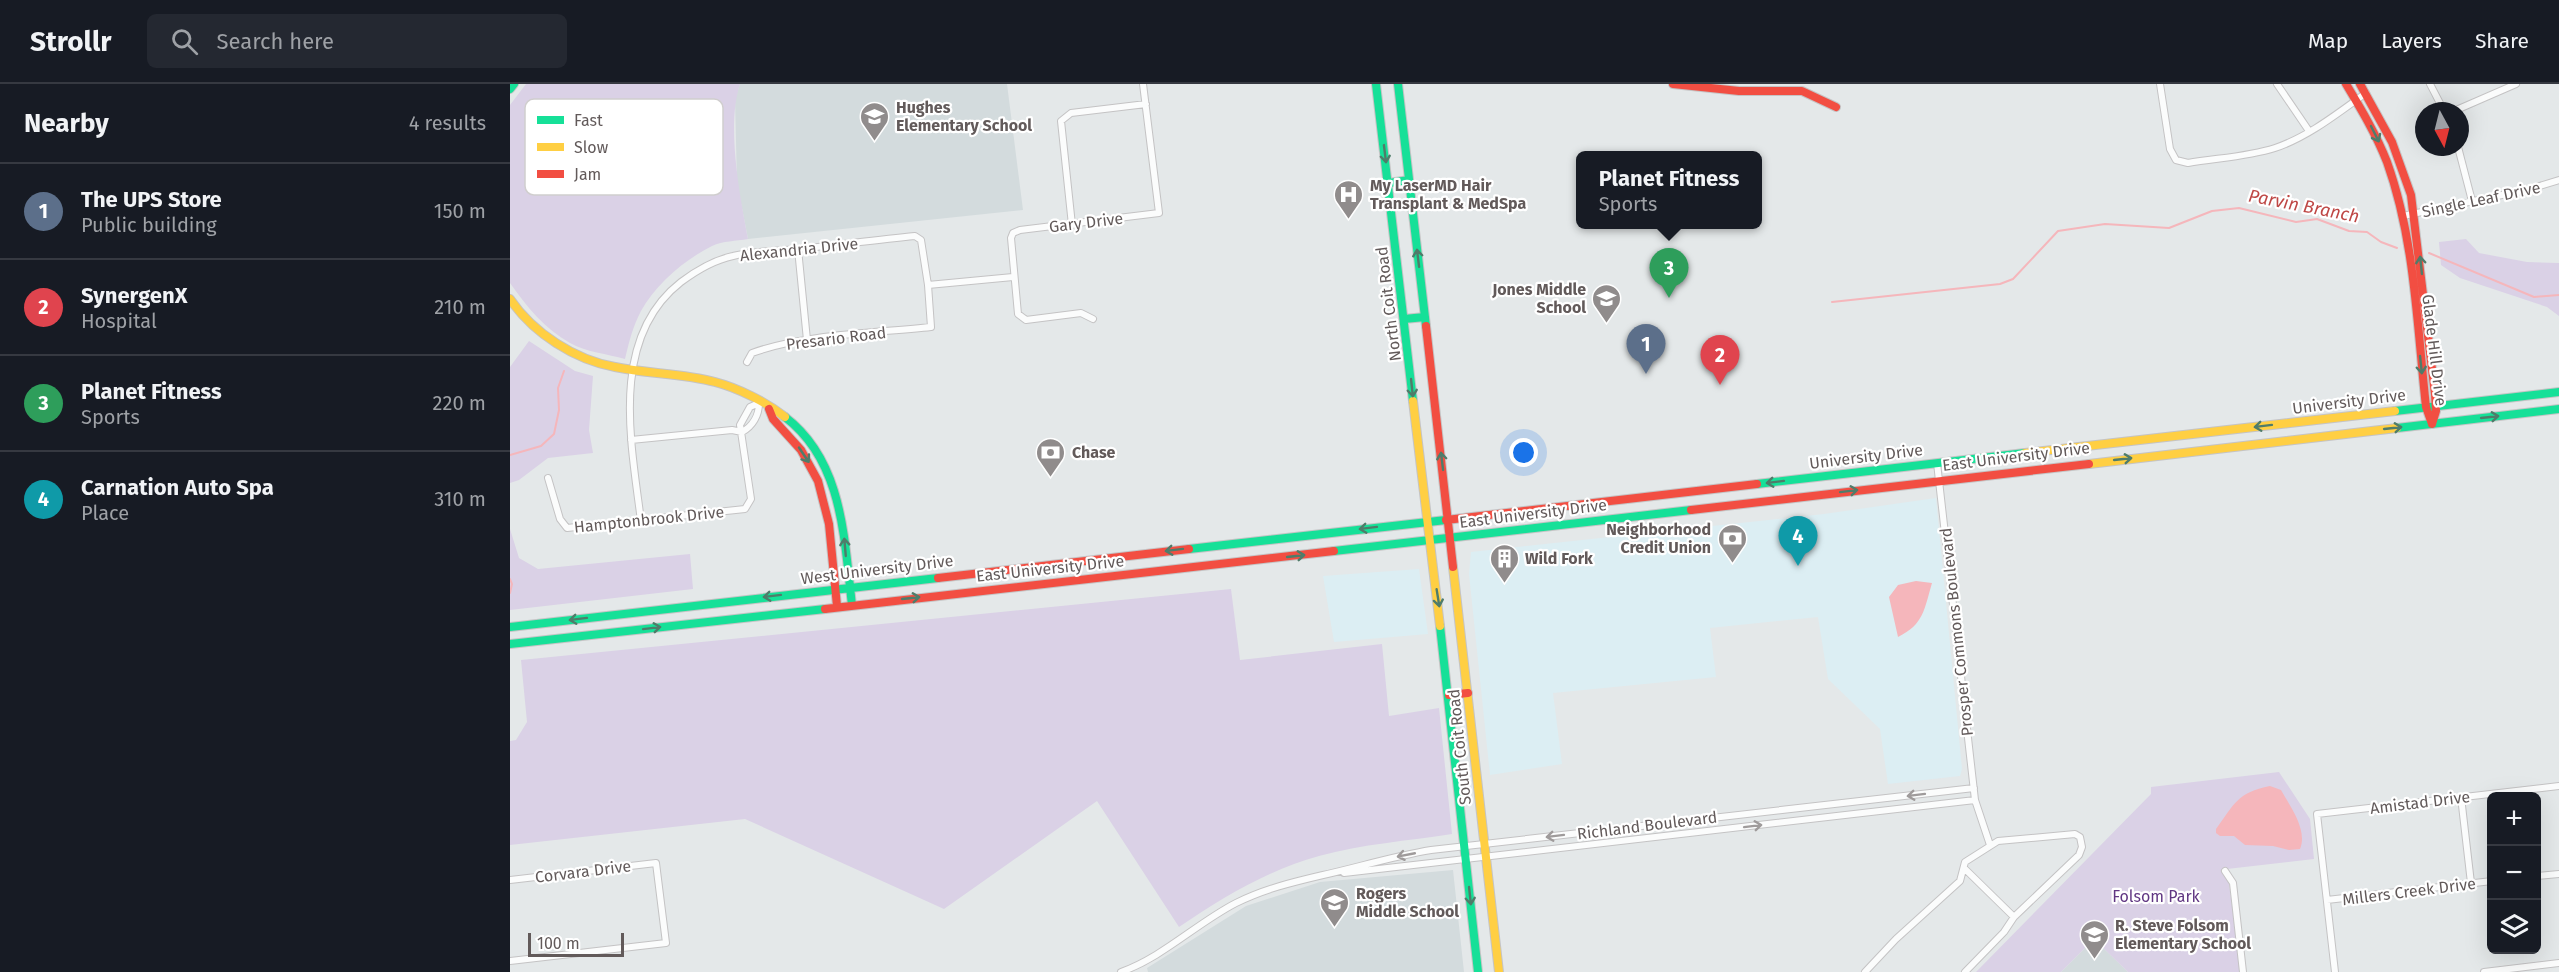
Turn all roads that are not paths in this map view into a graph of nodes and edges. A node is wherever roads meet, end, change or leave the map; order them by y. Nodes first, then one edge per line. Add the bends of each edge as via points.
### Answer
1 (514, 84) edge
2 (1143, 84) edge
3 (1376, 84) edge
4 (1398, 84) edge
5 (1673, 84) edge
6 (2160, 84) edge
7 (2277, 84) edge
8 (2346, 84) edge
9 (2360, 84) edge
10 (2430, 84) edge
11 (2516, 84) edge
12 (510, 89) edge
13 (2366, 93) junction
14 (2357, 99) junction
15 (2439, 102) edge
16 (1146, 104) junction
17 (2469, 104) edge
18 (1836, 107) dead end
19 (2309, 131) junction
20 (2460, 156) edge
21 (1409, 180) junction
22 (2559, 180) edge
23 (1389, 183) junction
24 (2472, 201) junction
25 (2414, 214) junction
26 (2403, 216) junction
27 (1072, 225) junction
28 (798, 249) junction
29 (1013, 277) junction
30 (928, 285) junction
31 (511, 302) edge
32 (1425, 316) junction
33 (1093, 319) dead end
34 (1404, 319) junction
35 (807, 340) junction
36 (747, 362) dead end
37 (633, 370) junction
38 (2559, 392) edge
39 (759, 403) junction
40 (2436, 406) junction
41 (2426, 407) junction
42 (769, 409) junction
43 (2559, 409) edge
44 (2432, 424) junction
45 (741, 432) junction
46 (631, 440) junction
47 (1937, 463) junction
48 (548, 477) dead end
49 (1939, 480) junction
50 (1449, 519) junction
51 (641, 521) junction
52 (1426, 521) junction
53 (1451, 537) junction
54 (1429, 540) junction
55 (850, 587) junction
56 (835, 589) junction
57 (852, 605) junction
58 (837, 606) junction
59 (510, 627) edge
60 (510, 644) edge
61 (1468, 693) junction
62 (1449, 695) junction
63 (2559, 786) edge
64 (1974, 788) junction
65 (2461, 797) junction
66 (1975, 800) junction
67 (1485, 844) junction
68 (1990, 845) junction
69 (1464, 846) junction
70 (1486, 856) junction
71 (1465, 859) junction
72 (1964, 868) junction
73 (2225, 871) dead end
74 (2559, 874) edge
75 (1323, 875) junction
76 (2541, 876) edge
77 (510, 880) edge
78 (2487, 881) edge
79 (2471, 883) junction
80 (2327, 900) junction
81 (2014, 917) junction
82 (510, 961) edge
83 (2559, 963) edge
84 (2524, 970) edge
85 (1121, 972) edge
86 (1478, 972) edge
87 (1499, 972) edge
88 (1865, 972) edge
89 (1965, 972) edge
90 (2243, 972) edge
91 (2335, 972) edge
92 (2484, 972) edge

1 - 12 main road
2 - 16 street
3 -> 23 main road, North Coit Road
4 - 21 main road
5 - 18 main road via 1739,91 1803,91
6 - 19 street via 2170,149 2176,160 2188,163 2268,150
7 - 19 street
8 - 14 main road, Glade Hill Drive
9 - 13 main road, Glade Hill Drive
10 - 15 street
11 - 17 street
13 - 14 street
13 - 25 main road, Glade Hill Drive via 2398,156
14 - 19 street
14 -> 26 main road, Glade Hill Drive via 2388,161
16 - 27 street via 1071,113 1060,121
16 - 27 street, Gary Drive via 1160,213
20 - 24 street
21 - 23 main road
32 -> 21 main road
22 - 24 street, Single Leaf Drive
23 - 34 main road, North Coit Road
24 - 25 street, Single Leaf Drive
25 - 26 street, Single Leaf Drive
40 -> 25 main road, Glade Hill Drive
26 -> 41 main road, Glade Hill Drive
27 - 29 street, Gary Drive via 1013,233
28 - 30 street, Alexandria Drive via 918,238
28 - 35 street
28 - 37 street, Alexandria Drive via 736,255 695,271 668,292 652,312 635,354
29 - 30 street
29 - 33 street via 1021,318 1081,313
30 - 35 street, Presario Road via 931,327
31 - 37 main road via 545,336 576,354
32 - 34 main road
50 -> 32 main road
34 -> 52 main road, North Coit Road
35 - 36 street, Presario Road via 752,353
37 - 39 main road via 712,381
37 - 46 street, Alexandria Drive
38 - 40 main road, University Drive
39 - 42 main road
39 - 45 street via 750,407 740,425
40 - 41 main road, University Drive
40 - 44 main road, Glade Hill Drive
41 - 44 main road, Glade Hill Drive
41 -> 47 main road, University Drive
55 -> 42 main road via 842,517 831,481 806,438 780,412
42 -> 56 main road via 819,481 830,524
44 -> 43 main road, East University Drive
49 -> 44 main road, East University Drive
45 - 46 street
45 - 51 street, Hamptonbrook Drive via 751,499 745,509
46 - 51 street, Alexandria Drive
47 - 49 street, Prosper Commons Boulevard
47 -> 50 main road, University Drive
48 - 51 street, Hamptonbrook Drive via 560,519 567,528
53 -> 49 main road, East University Drive
49 - 64 street, Prosper Commons Boulevard
50 - 52 main road, University Drive
50 - 53 main road, South Coit Road
52 - 54 main road, South Coit Road
52 -> 55 main road, West University Drive
53 - 54 main road, East University Drive
53 - 61 main road, South Coit Road
57 -> 54 main road, East University Drive
54 -> 62 main road, South Coit Road
55 - 56 main road, West University Drive
55 - 57 main road
56 - 58 main road
56 -> 59 main road, West University Drive
57 - 58 main road, East University Drive
60 -> 58 main road, East University Drive
61 - 62 main road
61 - 67 main road, South Coit Road
62 - 69 main road, South Coit Road
63 - 65 street, Amistad Drive
64 - 66 street, Prosper Commons Boulevard
64 -> 67 street, Richland Boulevard
65 - 79 street
65 - 80 street, Amistad Drive via 2317,814
66 - 68 street, Prosper Commons Boulevard
70 -> 66 street, Richland Boulevard
67 - 69 street, Richland Boulevard
67 - 70 main road, South Coit Road
68 - 72 street via 1965,862
68 - 81 street via 2075,834 2082,843 2079,855
69 - 71 main road, South Coit Road
69 -> 75 street, Richland Boulevard via 1407,854
70 - 71 street, Richland Boulevard
70 - 87 main road, South Coit Road
71 - 75 street, Richland Boulevard
71 -> 86 main road, South Coit Road
72 - 81 street
72 - 88 street via 1960,881
73 - 90 street via 2233,883
74 - 76 street
75 - 85 street, Richland Boulevard via 1278,886 1239,902
77 - 82 street, Corvara Drive via 656,863 666,943
78 - 79 street, Millers Creek Drive
79 - 80 street, Millers Creek Drive
80 - 91 street
81 - 89 street
83 - 84 street
84 - 92 street

